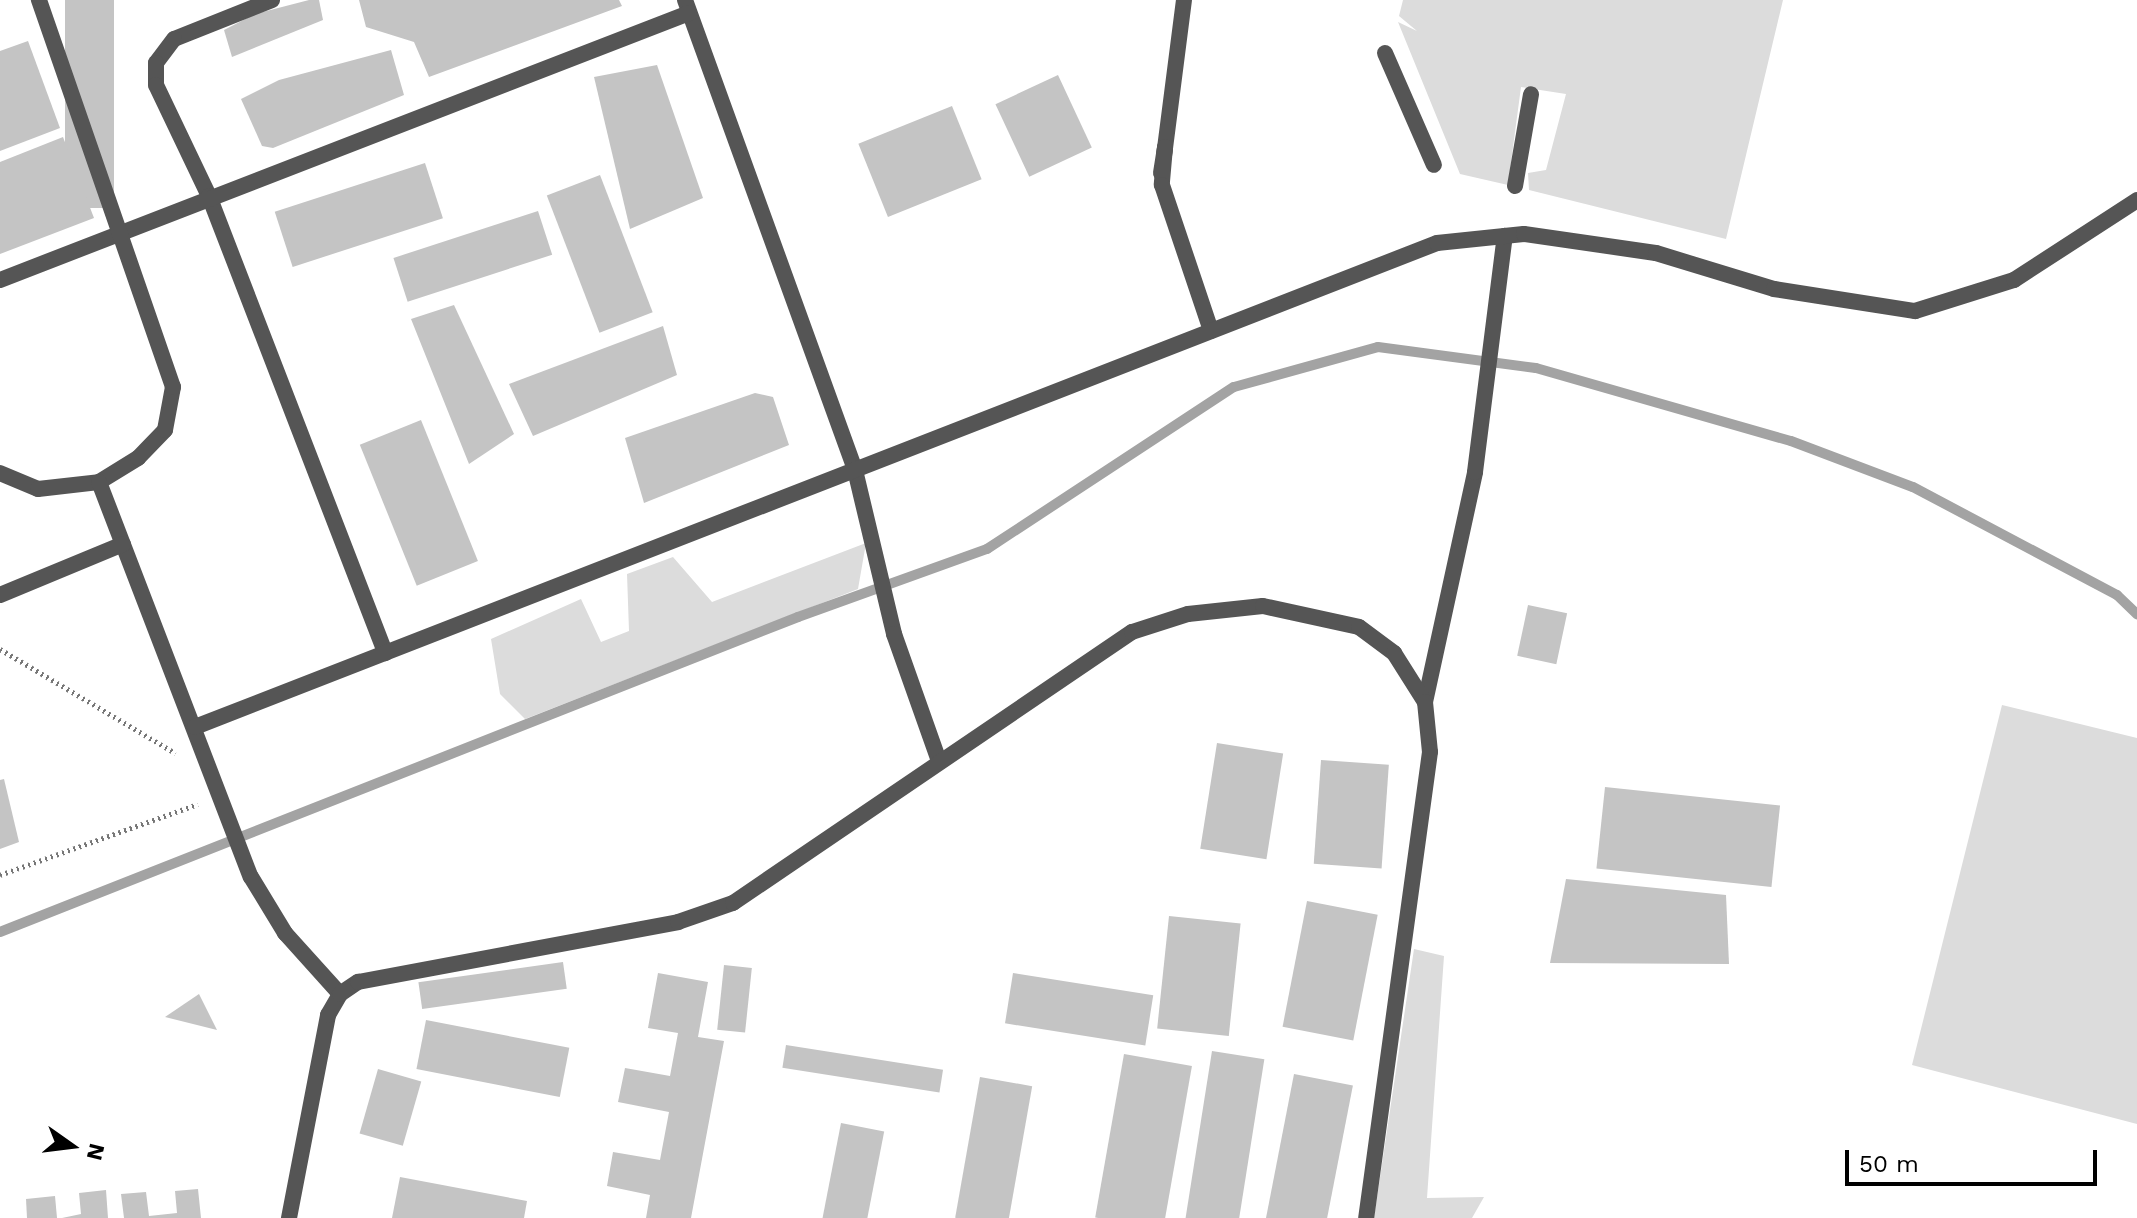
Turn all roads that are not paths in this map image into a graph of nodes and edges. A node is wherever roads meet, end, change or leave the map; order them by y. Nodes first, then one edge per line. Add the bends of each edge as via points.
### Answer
1 (39, 0) edge
2 (272, 0) edge
3 (1184, 0) edge
4 (687, 6) edge
5 (1385, 53) dead end
6 (1531, 94) dead end
7 (1434, 165) dead end
8 (1515, 186) dead end
9 (209, 196) junction
10 (2137, 200) edge
11 (119, 230) junction
12 (1505, 236) junction
13 (0, 280) edge
14 (1211, 331) junction
15 (855, 470) junction
16 (0, 473) edge
17 (99, 482) junction
18 (123, 544) junction
19 (0, 595) edge
20 (385, 653) junction
21 (1425, 702) junction
22 (195, 727) junction
23 (939, 761) junction
24 (340, 994) junction
25 (289, 1218) edge
26 (1366, 1218) edge

1 - 11 street
2 - 9 street via 174,39 156,63 156,85
3 - 14 street via 1161,173
4 - 9 street
4 - 15 street
5 - 7 street
6 - 8 street
9 - 11 street
9 - 20 street
10 - 12 street via 2014,280 1915,311 1774,289 1656,253
11 - 13 street
11 - 17 street via 173,387 165,430 138,458
12 - 14 street via 1437,243
12 - 21 street via 1475,472
14 - 15 street
15 - 20 street
15 - 23 street via 894,634
16 - 17 street via 38,489
17 - 18 street
18 - 19 street
18 - 22 street
20 - 22 street
21 - 23 street via 1394,653 1359,627 1263,606 1203,612 1132,632
21 - 26 street via 1430,752
22 - 24 street via 251,877 285,933
23 - 24 street via 733,903 678,922 358,982
24 - 25 street via 328,1015

